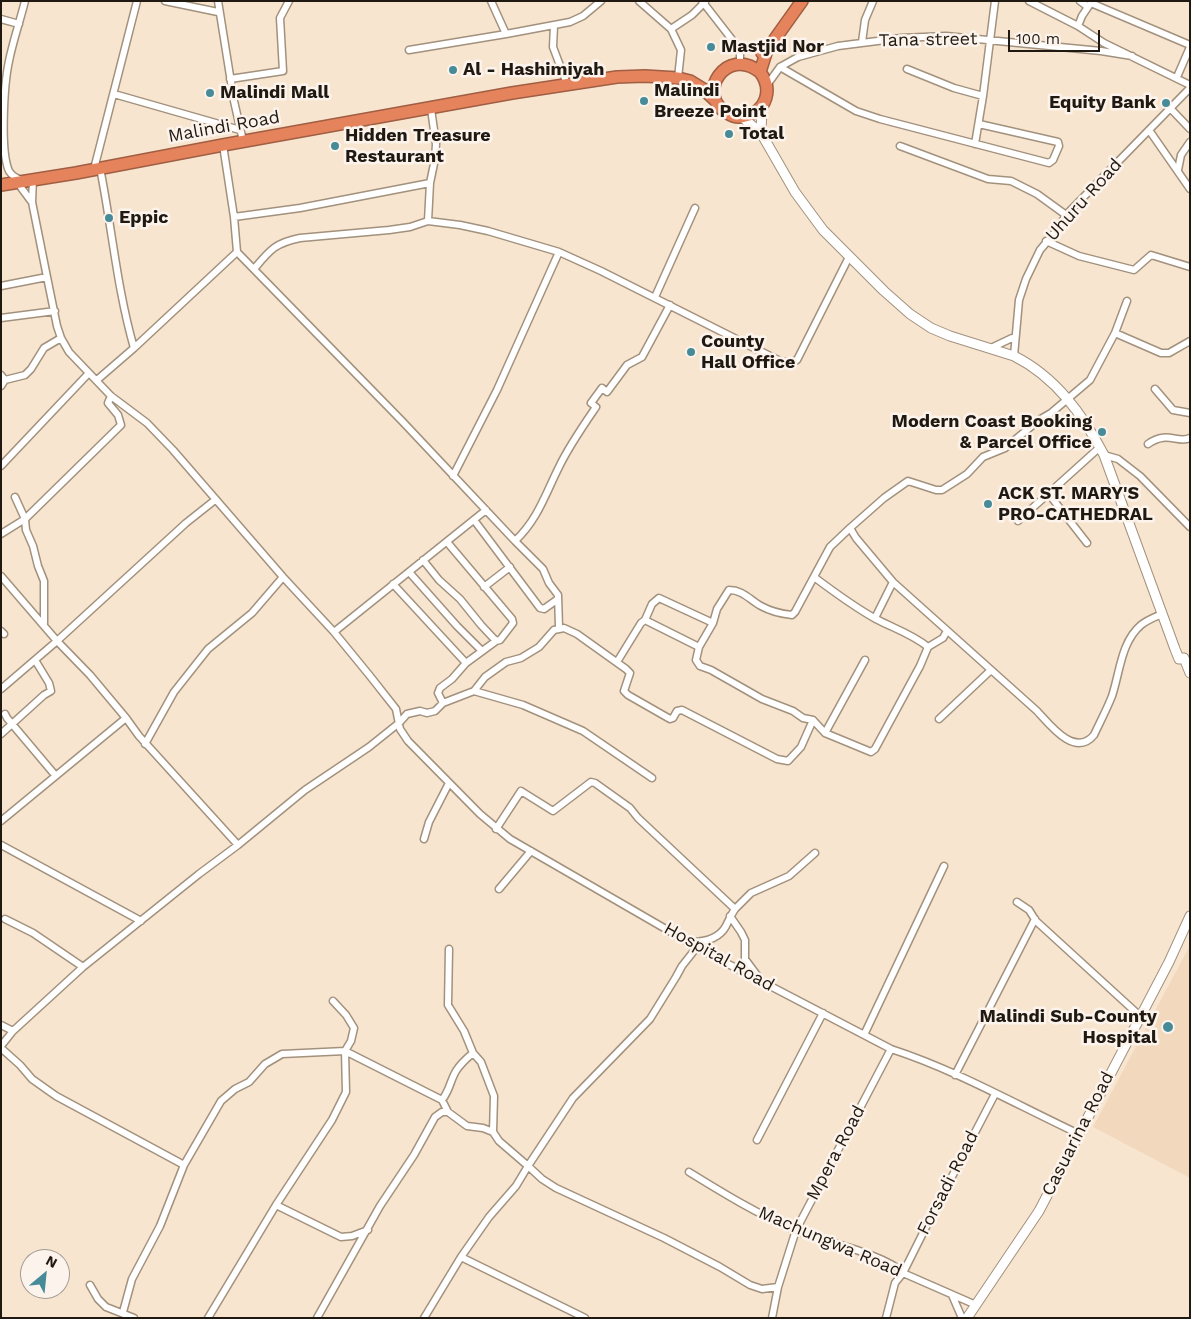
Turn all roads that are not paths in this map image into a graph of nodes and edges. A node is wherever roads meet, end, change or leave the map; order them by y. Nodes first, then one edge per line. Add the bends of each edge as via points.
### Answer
1 (25, 1) edge
2 (137, 1) edge
3 (165, 1) edge
4 (218, 1) edge
5 (290, 1) edge
6 (491, 1) edge
7 (601, 1) edge
8 (639, 1) edge
9 (802, 1) edge
10 (873, 1) edge
11 (995, 1) edge
12 (1029, 1) edge
13 (1080, 1) edge
14 (704, 2) edge
15 (1090, 4) edge
16 (496, 5) edge
17 (218, 12) junction
18 (1, 19) edge
19 (19, 24) junction
20 (554, 26) junction
21 (1078, 26) junction
22 (671, 29) junction
23 (506, 34) junction
24 (989, 40) junction
25 (862, 42) junction
26 (1104, 43) junction
27 (1190, 46) edge
28 (409, 50) dead end
29 (767, 50) junction
30 (1101, 51) junction
31 (1132, 56) junction
32 (743, 63) junction
33 (780, 67) junction
34 (907, 69) dead end
35 (760, 72) junction
36 (1177, 77) junction
37 (678, 78) junction
38 (230, 79) junction
39 (716, 79) junction
40 (690, 81) junction
41 (567, 84) junction
42 (767, 85) junction
43 (1190, 86) edge
44 (114, 94) junction
45 (983, 96) junction
46 (715, 100) junction
47 (762, 107) junction
48 (1170, 108) junction
49 (431, 109) junction
50 (742, 117) junction
51 (2, 124) edge
52 (979, 124) junction
53 (1190, 129) edge
54 (1149, 130) junction
55 (761, 133) junction
56 (241, 136) junction
57 (1190, 142) edge
58 (975, 144) junction
59 (222, 145) junction
60 (900, 146) dead end
61 (97, 169) junction
62 (1178, 170) junction
63 (25, 181) junction
64 (430, 183) junction
65 (1, 185) edge
66 (1190, 190) edge
67 (32, 202) junction
68 (695, 208) dead end
69 (1066, 215) junction
70 (234, 217) junction
71 (428, 221) junction
72 (1046, 241) junction
73 (237, 252) junction
74 (560, 252) junction
75 (849, 257) junction
76 (1190, 267) edge
77 (254, 269) junction
78 (47, 277) junction
79 (1, 286) edge
80 (655, 297) junction
81 (1127, 300) dead end
82 (670, 305) junction
83 (55, 311) junction
84 (1, 318) edge
85 (1115, 333) junction
86 (61, 338) junction
87 (1014, 338) junction
88 (1190, 341) edge
89 (134, 348) junction
90 (990, 349) junction
91 (1011, 356) junction
92 (1024, 361) junction
93 (89, 373) junction
94 (97, 380) junction
95 (3, 381) edge
96 (1155, 389) dead end
97 (111, 396) junction
98 (1067, 398) junction
99 (1190, 413) edge
100 (1190, 438) edge
101 (1148, 444) dead end
102 (1102, 451) junction
103 (1, 466) edge
104 (453, 476) junction
105 (1048, 493) junction
106 (15, 497) dead end
107 (215, 500) junction
108 (486, 510) junction
109 (25, 519) junction
110 (474, 520) junction
111 (1018, 521) dead end
112 (1190, 527) edge
113 (850, 528) junction
114 (1, 534) edge
115 (515, 541) junction
116 (447, 542) junction
117 (1087, 543) dead end
118 (423, 560) junction
119 (510, 566) junction
120 (409, 572) junction
121 (1, 576) edge
122 (814, 577) junction
123 (283, 578) junction
124 (893, 582) junction
125 (393, 584) junction
126 (484, 587) junction
127 (558, 599) junction
128 (1162, 614) junction
129 (875, 618) junction
130 (645, 620) junction
131 (713, 623) junction
132 (44, 624) junction
133 (559, 628) junction
134 (946, 631) junction
135 (334, 632) junction
136 (57, 641) junction
137 (496, 641) junction
138 (699, 647) junction
139 (928, 647) junction
140 (482, 651) junction
141 (35, 660) junction
142 (865, 660) dead end
143 (617, 662) junction
144 (466, 663) junction
145 (990, 670) junction
146 (1190, 673) edge
147 (1, 689) edge
148 (474, 691) junction
149 (443, 703) junction
150 (5, 714) dead end
151 (126, 718) junction
152 (940, 719) dead end
153 (813, 720) junction
154 (12, 724) junction
155 (399, 724) junction
156 (825, 733) junction
157 (1, 734) edge
158 (145, 744) junction
159 (55, 775) junction
160 (652, 778) dead end
161 (449, 783) junction
162 (1, 821) edge
163 (496, 829) junction
164 (424, 839) dead end
165 (1, 845) edge
166 (238, 845) junction
167 (531, 851) junction
168 (816, 853) dead end
169 (944, 866) dead end
170 (500, 889) dead end
171 (1018, 902) dead end
172 (735, 909) junction
173 (730, 916) junction
174 (1190, 916) edge
175 (5, 919) dead end
176 (1035, 919) junction
177 (141, 921) junction
178 (689, 942) junction
179 (697, 947) junction
180 (449, 949) dead end
181 (83, 967) junction
182 (761, 981) junction
183 (333, 1001) dead end
184 (823, 1014) junction
185 (1140, 1016) junction
186 (1, 1025) edge
187 (13, 1031) junction
188 (864, 1035) junction
189 (1, 1047) edge
190 (891, 1049) junction
191 (345, 1051) junction
192 (473, 1053) junction
193 (955, 1075) junction
194 (995, 1094) junction
195 (442, 1100) junction
196 (448, 1112) junction
197 (493, 1132) junction
198 (1079, 1134) junction
199 (757, 1140) dead end
200 (184, 1164) junction
201 (528, 1166) junction
202 (688, 1172) dead end
203 (276, 1206) junction
204 (368, 1230) junction
205 (796, 1230) junction
206 (461, 1257) junction
207 (903, 1273) junction
208 (90, 1285) dead end
209 (778, 1287) junction
210 (952, 1295) junction
211 (976, 1305) junction
212 (123, 1312) junction
213 (134, 1318) edge
214 (208, 1318) edge
215 (316, 1318) edge
216 (424, 1318) edge
217 (585, 1318) edge
218 (772, 1318) edge
219 (886, 1318) edge
220 (962, 1318) edge
221 (968, 1318) edge

1 - 19 street
2 - 44 street
3 - 17 street
4 - 17 street
5 - 38 street via 280,18 283,71
6 - 16 street
7 - 20 street via 577,20
8 - 22 street
9 - 29 highway
10 - 25 street via 865,20
11 - 24 street
12 - 21 street
13 - 15 street
14 - 22 street
14 - 32 street via 737,46
15 - 21 street
15 - 27 street
16 - 23 street
17 - 38 street
18 - 19 street
19 - 51 street via 8,63
20 - 23 street
20 - 41 street via 554,51
21 - 26 street
22 - 37 street via 681,50
23 - 28 street
24 - 25 street, Tana street via 946,36
24 - 30 street, Tana street
24 - 45 street
25 - 33 street, Tana street via 807,54
26 - 30 street
26 - 31 street
27 - 36 street
29 - 32 highway
29 - 35 highway
30 - 31 street, Tana street
31 - 36 street
32 - 35 highway
32 - 39 highway via 730,65
33 - 42 street, Tana street
33 - 58 street via 867,116
34 - 45 street
35 - 42 highway
36 - 43 street
37 - 40 highway, Malindi Road
37 - 41 highway, Malindi Road via 631,76
38 - 56 street
39 - 40 highway, Malindi Road
39 - 46 highway
40 - 46 highway, Malindi Road
41 - 49 highway, Malindi Road
42 - 47 highway via 768,93
43 - 48 street, Uhuru Road
44 - 56 street
44 - 61 street
45 - 52 street
46 - 50 highway via 726,113
47 - 50 highway
47 - 55 street
48 - 53 street
48 - 54 street, Uhuru Road
49 - 56 highway, Malindi Road
49 - 64 street via 436,144
50 - 55 street
51 - 63 street via 8,170 12,176
52 - 58 street
52 - 58 street via 1058,142 1059,146 1049,163
54 - 62 street
54 - 69 street, Uhuru Road
55 - 75 street via 804,205 822,230
56 - 59 highway, Malindi Road
57 - 62 street via 1181,155
59 - 61 highway, Malindi Road
59 - 70 street
60 - 69 street via 988,180 1011,181 1037,194
61 - 63 highway, Malindi Road
61 - 89 street via 109,213 124,312
62 - 66 street
63 - 65 highway, Malindi Road
63 - 67 street
63 - 67 street
64 - 70 street
64 - 71 street
67 - 78 street
68 - 80 street
69 - 72 street, Uhuru Road
70 - 73 street
71 - 74 street via 488,231
71 - 77 street via 389,230 286,241
72 - 76 street via 1080,256 1134,270 1152,255
72 - 87 street, Uhuru Road via 1019,300
73 - 77 street
73 - 89 street
74 - 80 street
74 - 104 street via 497,390
75 - 82 street via 796,360 792,362 782,362
75 - 90 street via 910,314 931,328
77 - 104 street
78 - 79 street
78 - 83 street
80 - 82 street
81 - 85 street
82 - 115 street via 642,357 627,365 607,392 602,388 591,403 596,407 560,466 539,512
83 - 84 street
83 - 86 street
85 - 88 street via 1161,353 1169,353
85 - 98 street via 1090,380
86 - 93 street
86 - 95 street via 44,348 25,375
87 - 90 street
87 - 91 street, Uhuru Road
87 - 92 street
89 - 94 street
90 - 91 street
91 - 92 street
92 - 98 street
93 - 94 street
93 - 103 street
94 - 97 street
96 - 99 street via 1173,410
97 - 107 street, Hospital Road via 147,423
97 - 109 street via 108,403 118,415 121,425
98 - 102 street via 1089,426
98 - 113 street via 1005,448 983,457 967,474 942,490 913,481 904,482
100 - 101 street via 1166,437
102 - 105 street
102 - 112 street via 1140,476
102 - 128 street
104 - 108 street
105 - 111 street
105 - 117 street
106 - 109 street
107 - 123 street, Hospital Road
107 - 136 street
108 - 110 street
108 - 115 street
109 - 114 street
109 - 132 street via 44,581
110 - 116 street
110 - 119 street
113 - 122 street via 830,547
113 - 124 street
115 - 127 street via 543,569
116 - 118 street
116 - 126 street
118 - 120 street
118 - 137 street
119 - 126 street
119 - 127 street via 540,608 544,609
120 - 125 street
120 - 140 street
121 - 132 street
122 - 129 street
122 - 131 street via 792,615 762,606 744,594 729,590 717,609
123 - 135 street, Hospital Road
123 - 158 street via 252,613 208,649 174,692
124 - 129 street
124 - 134 street
125 - 135 street
125 - 144 street
126 - 137 street via 513,623
127 - 133 street
128 - 145 street via 1140,626 1128,642 1111,697 1094,735 1083,742 1075,743 1064,738
128 - 146 street via 1179,659 1184,658
129 - 139 street
130 - 131 street via 652,604 659,598
130 - 138 street
130 - 143 street
131 - 138 street
132 - 136 street
133 - 143 street via 576,634
133 - 148 street via 539,647 521,658 506,662 485,677
134 - 139 street via 943,638
134 - 145 street
135 - 155 street, Hospital Road via 396,709
136 - 141 street
136 - 151 street
137 - 140 street
138 - 153 street via 696,660 700,666 762,699
139 - 156 street via 874,751 867,752
140 - 144 street
141 - 147 street
141 - 154 street via 51,691
142 - 156 street
143 - 153 street via 630,672 624,691 628,695 671,719 682,710 777,760 788,761 801,747
144 - 149 street via 439,690
145 - 152 street
148 - 149 street
148 - 160 street via 522,705 583,731
149 - 155 street via 435,711 406,714
150 - 154 street
151 - 158 street
151 - 159 street
153 - 156 street
154 - 157 street
154 - 159 street
155 - 161 street, Hospital Road via 408,741
155 - 166 street via 305,790
158 - 166 street
159 - 162 street
161 - 163 street, Hospital Road
161 - 164 street via 428,822
163 - 167 street, Hospital Road
163 - 172 street via 521,791 553,811 591,782 595,783 630,808
165 - 177 street
166 - 177 street
167 - 170 street
167 - 178 street, Hospital Road
168 - 172 street via 789,876 752,893
169 - 188 street
171 - 176 street
172 - 173 street
173 - 178 street via 720,934 711,939
173 - 182 street via 745,940 746,959
174 - 185 street, Casuarina Road
175 - 181 street via 33,932
176 - 185 street
176 - 193 street
177 - 181 street
178 - 179 street, Hospital Road
179 - 182 street, Hospital Road
179 - 201 street via 650,1019 572,1098
180 - 192 street via 448,1005
181 - 187 street
182 - 184 street, Hospital Road
183 - 191 street via 354,1028
184 - 188 street, Hospital Road
184 - 199 street
185 - 198 street, Casuarina Road
186 - 187 street
187 - 189 street
188 - 190 street, Hospital Road
189 - 200 street via 32,1080 56,1096
190 - 193 street, Hospital Road
190 - 205 street, Mpera Road
191 - 195 street
191 - 200 street via 282,1054 265,1064 249,1082 221,1101
191 - 203 street via 346,1092 332,1120
192 - 195 street via 455,1072 449,1092
192 - 197 street via 481,1062 494,1096
193 - 194 street, Hospital Road
194 - 198 street, Hospital Road
194 - 207 street, Forsadi Road
195 - 196 street
196 - 197 street via 467,1126
196 - 204 street via 435,1117
197 - 201 street via 499,1142
198 - 211 street, Casuarina Road via 1039,1210
200 - 212 street via 160,1226 132,1279
201 - 206 street
201 - 209 street via 556,1188 671,1242 750,1285 762,1289
202 - 205 street, Machungwa Road
203 - 204 street via 341,1238
203 - 214 street
204 - 215 street
205 - 207 street, Machungwa Road via 879,1259
205 - 209 street, Mpera Road
206 - 216 street
206 - 217 street
207 - 210 street, Machungwa Road
207 - 219 street, Forsadi Road via 896,1283
208 - 212 street via 106,1307
209 - 218 street, Mpera Road
210 - 211 street, Machungwa Road
210 - 220 street
211 - 221 street, Casuarina Road
212 - 213 street

